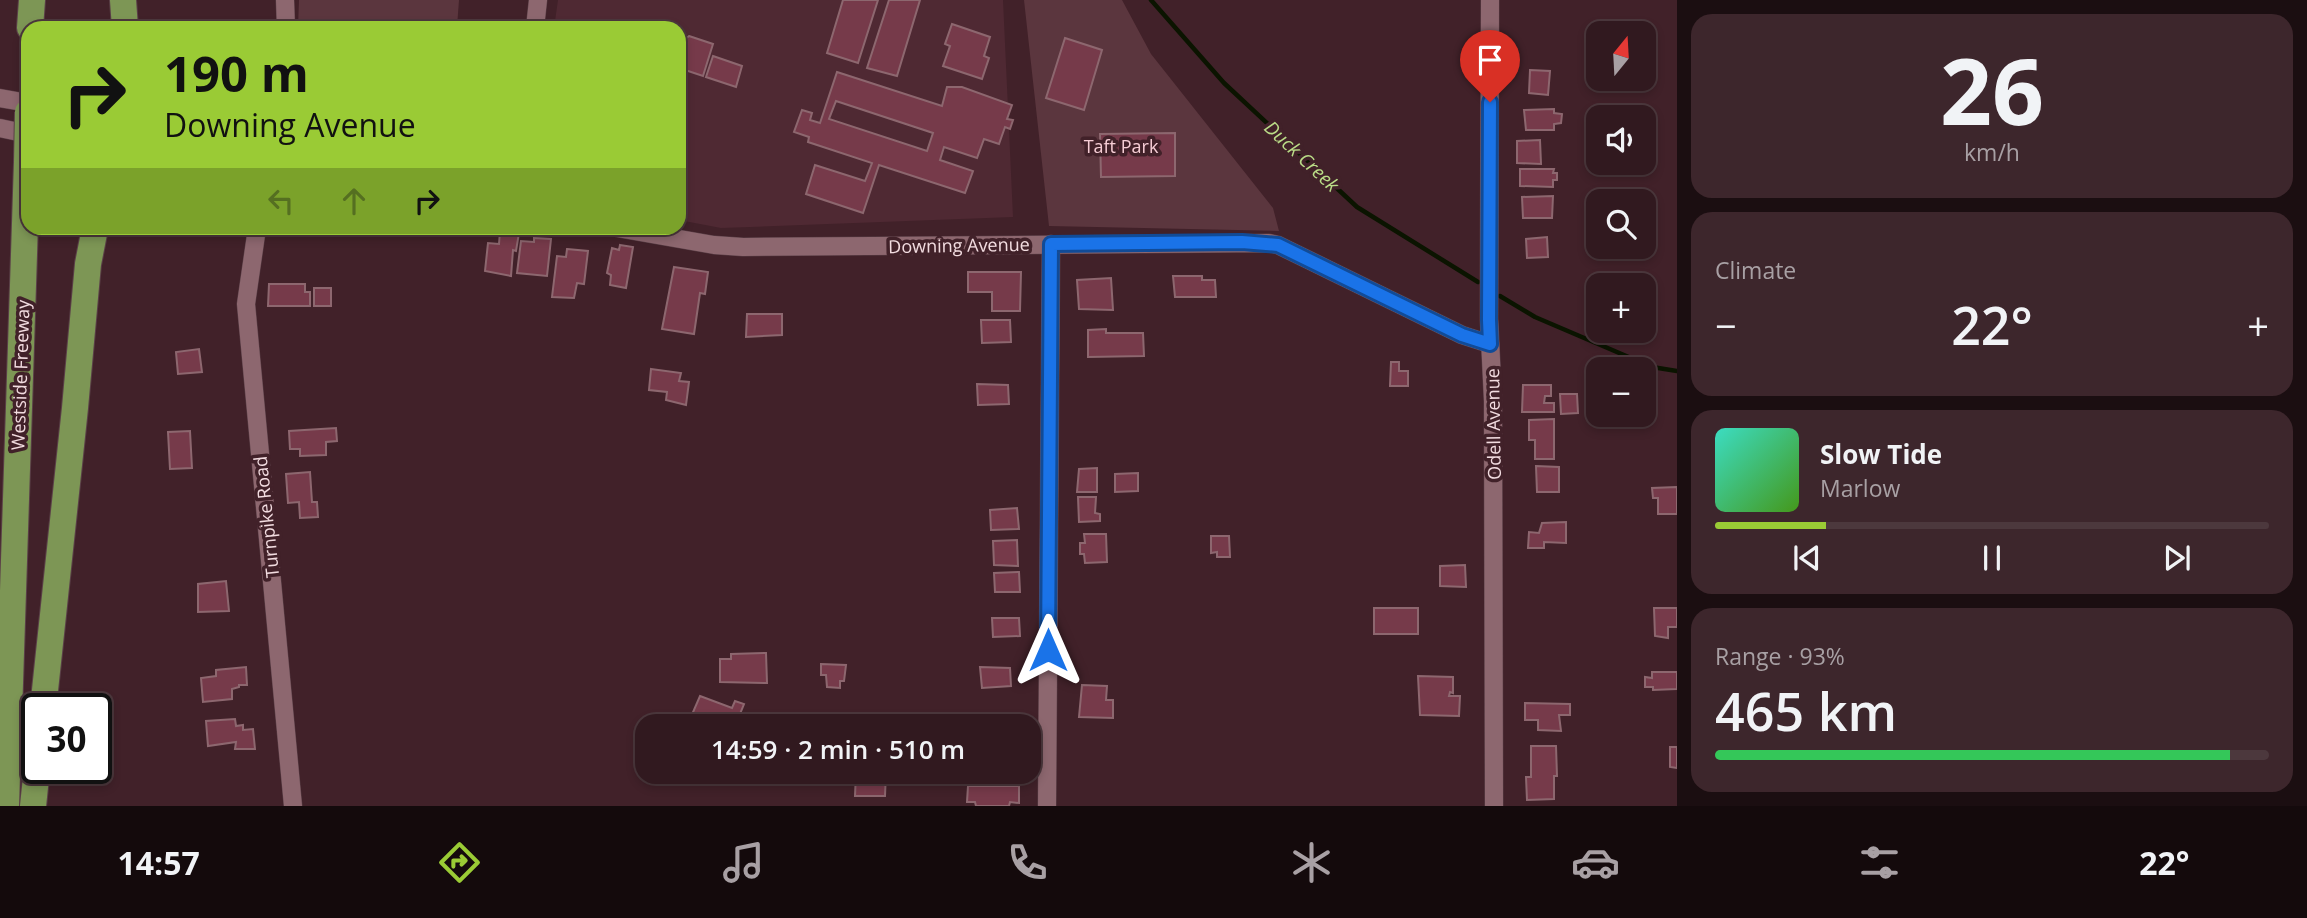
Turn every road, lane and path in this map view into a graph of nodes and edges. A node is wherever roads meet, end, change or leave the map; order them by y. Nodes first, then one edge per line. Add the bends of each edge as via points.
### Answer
1 (32, 0) edge
2 (123, 0) edge
3 (285, 0) edge
4 (538, 0) edge
5 (1490, 0) edge
6 (30, 21) edge
7 (124, 21) edge
8 (286, 21) edge
9 (536, 21) edge
10 (0, 98) edge
11 (21, 102) edge
12 (0, 128) edge
13 (21, 132) edge
14 (25, 235) edge
15 (94, 235) edge
16 (256, 235) edge
17 (657, 235) edge
18 (1051, 244) junction
19 (1490, 344) junction
20 (45, 693) edge
21 (35, 784) edge
22 (6, 806) edge
23 (33, 806) edge
24 (293, 806) edge
25 (1048, 806) edge
26 (1494, 806) edge

1 - 6 highway
2 - 7 highway
3 - 8 street
4 - 9 street
5 - 19 street, Odell Avenue
10 - 11 street
12 - 13 street
14 - 22 highway, Westside Freeway
15 - 20 highway
16 - 24 street, Turnpike Road via 246,304
17 - 18 street, Downing Avenue via 743,247
18 - 19 street, Downing Avenue via 1278,245 1462,335
18 - 25 street
19 - 26 street, Odell Avenue
21 - 23 highway

